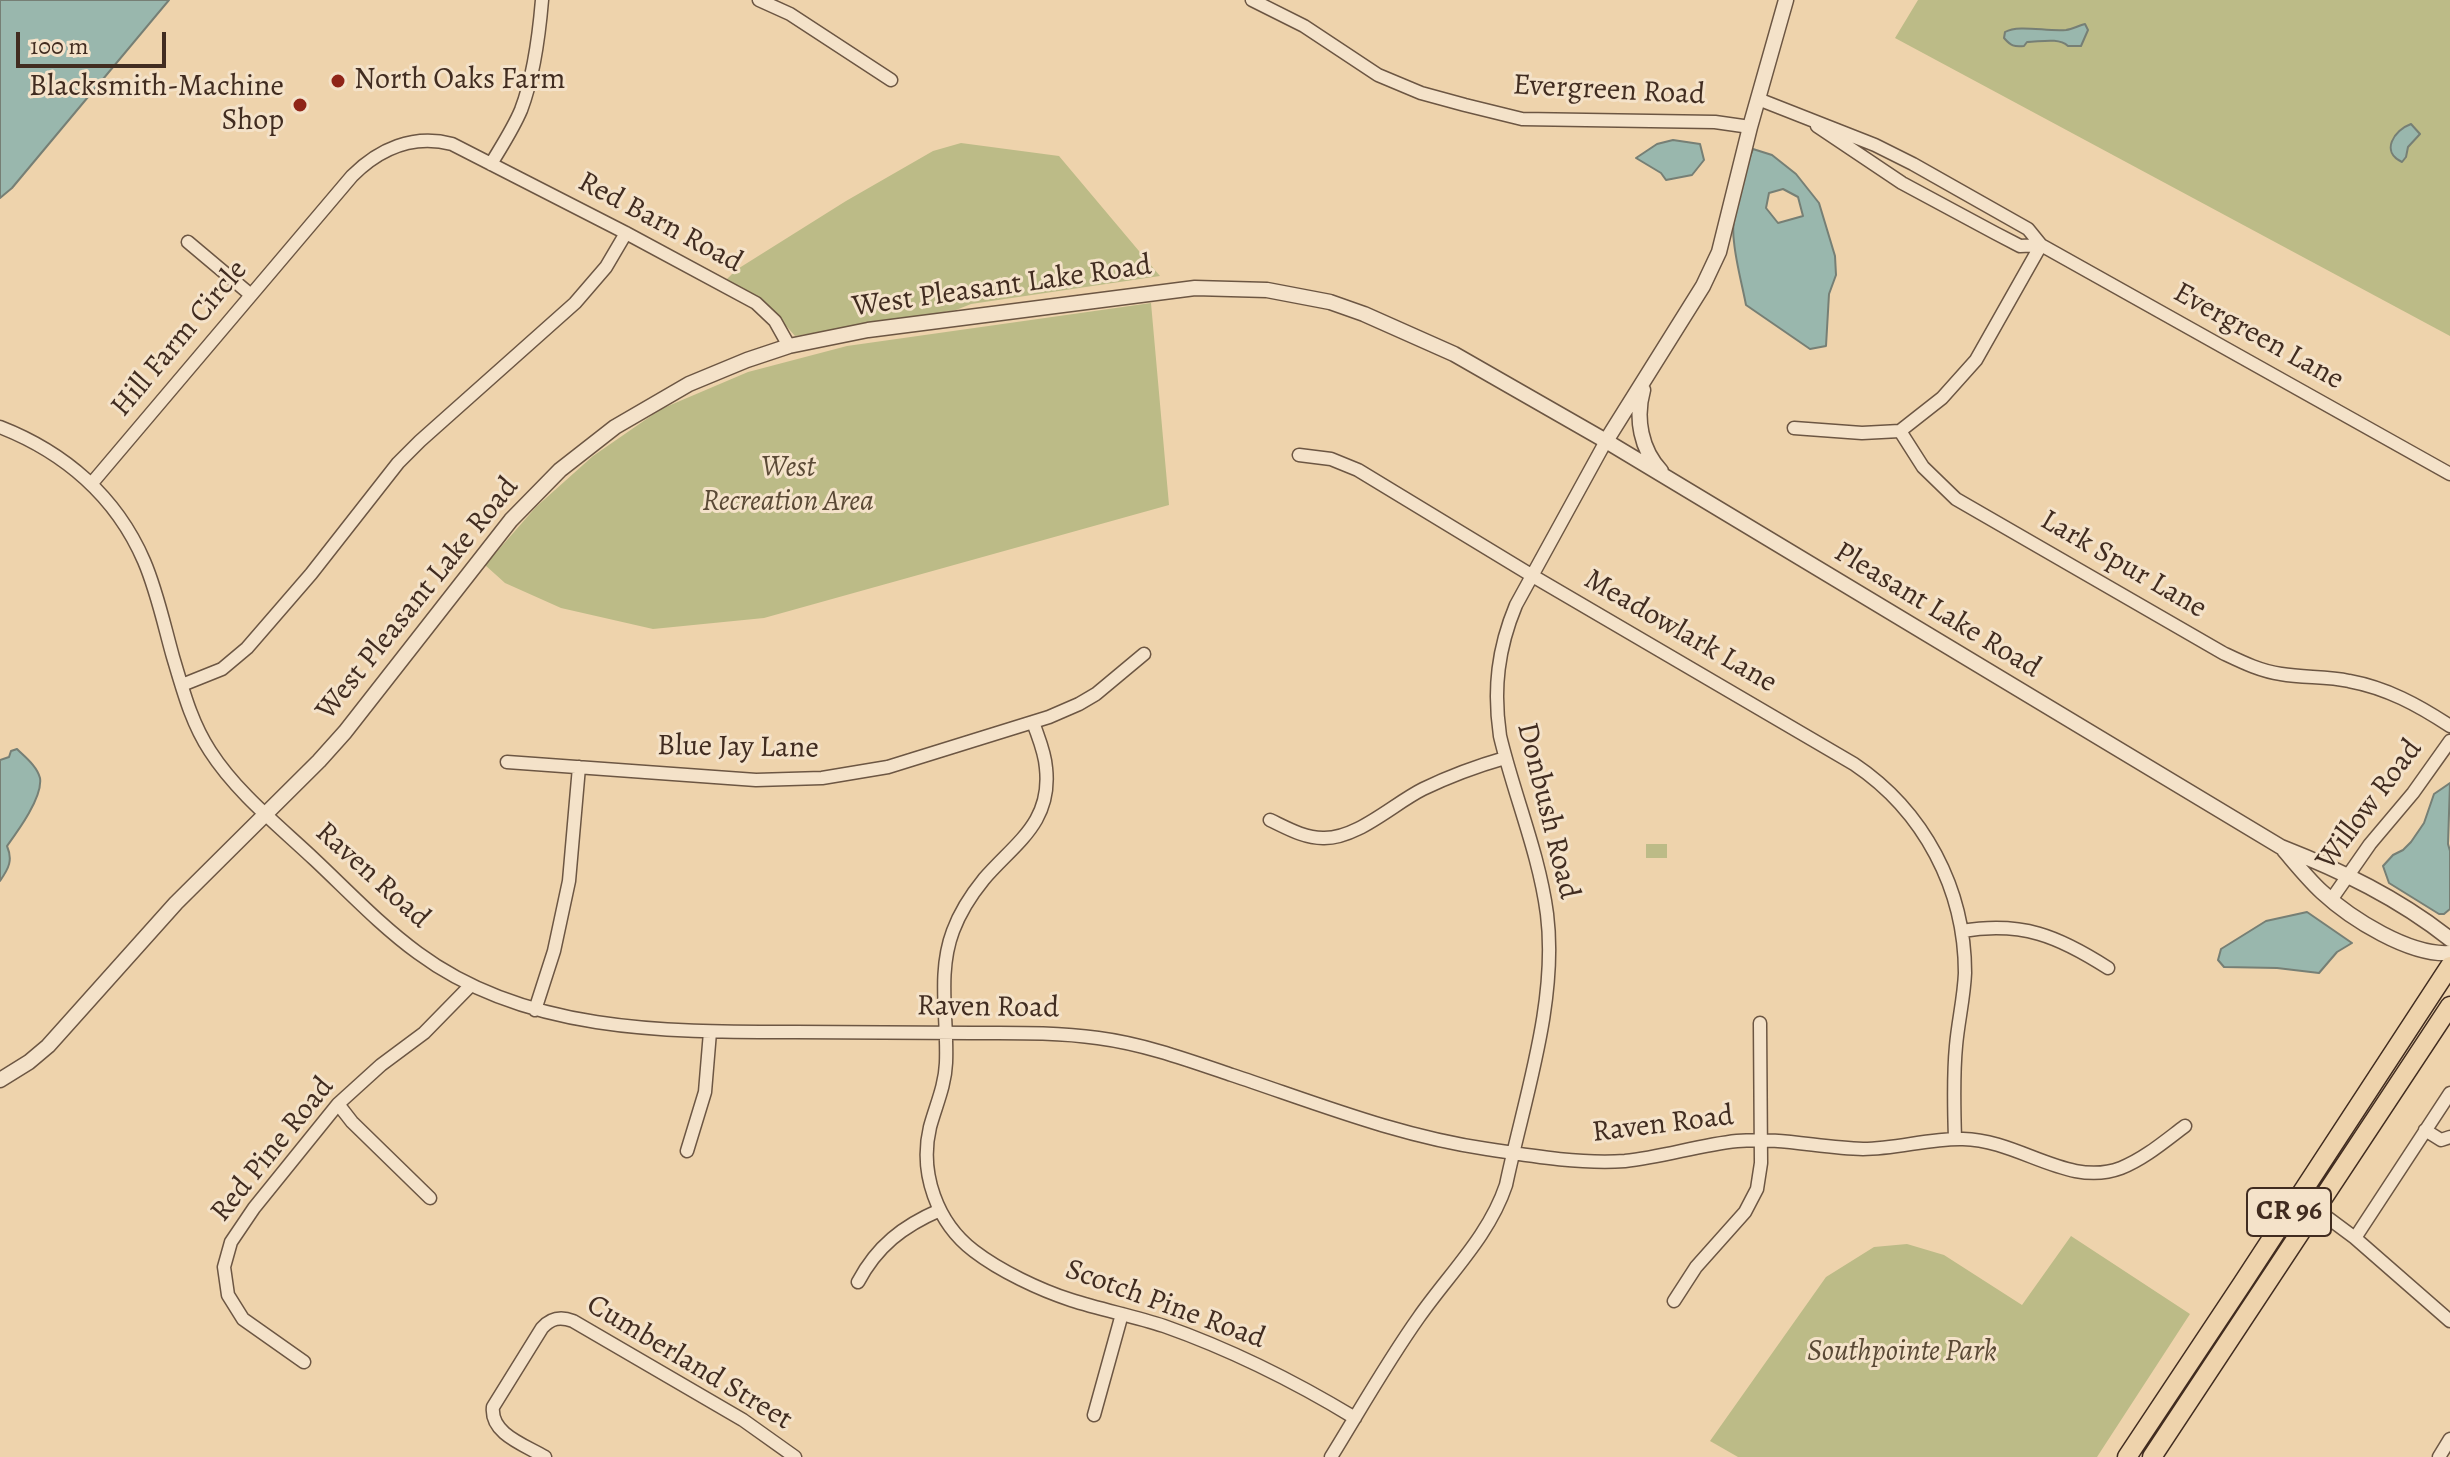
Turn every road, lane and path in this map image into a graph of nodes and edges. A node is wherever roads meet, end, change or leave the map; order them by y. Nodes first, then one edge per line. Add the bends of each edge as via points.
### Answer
1 (542, 0) edge
2 (759, 0) edge
3 (1252, 0) edge
4 (1786, 0) edge
5 (891, 80) dead end
6 (1758, 99) junction
7 (1805, 117) junction
8 (1750, 127) junction
9 (491, 164) junction
10 (626, 233) junction
11 (188, 242) dead end
12 (2041, 245) junction
13 (251, 295) junction
14 (789, 346) junction
15 (1648, 373) junction
16 (1567, 419) joint
17 (0, 427) edge
18 (1794, 428) dead end
19 (1900, 431) junction
20 (1606, 441) junction
21 (1299, 455) dead end
22 (2450, 474) edge
23 (92, 483) junction
24 (1673, 483) junction
25 (1531, 575) junction
26 (1144, 654) dead end
27 (182, 685) junction
28 (1033, 722) junction
29 (2450, 726) edge
30 (2450, 741) edge
31 (1505, 758) junction
32 (507, 762) dead end
33 (579, 767) junction
34 (266, 814) junction
35 (1270, 820) dead end
36 (2281, 847) junction
37 (2349, 875) junction
38 (2331, 900) junction
39 (1962, 931) junction
40 (2450, 939) edge
41 (2450, 953) edge
42 (2450, 966) edge
43 (2108, 968) dead end
44 (470, 986) junction
45 (2450, 1006) edge
46 (535, 1010) junction
47 (1760, 1023) dead end
48 (710, 1032) junction
49 (945, 1033) junction
50 (0, 1080) edge
51 (2450, 1093) edge
52 (338, 1104) junction
53 (2185, 1126) dead end
54 (2425, 1130) junction
55 (2450, 1137) edge
56 (1955, 1139) junction
57 (1761, 1140) junction
58 (687, 1151) dead end
59 (1512, 1152) junction
60 (430, 1198) dead end
61 (2316, 1209) junction
62 (940, 1210) junction
63 (2355, 1238) junction
64 (858, 1282) dead end
65 (1674, 1301) dead end
66 (1122, 1314) junction
67 (2450, 1321) edge
68 (304, 1362) dead end
69 (1094, 1415) dead end
70 (1355, 1418) junction
71 (2450, 1439) edge
72 (787, 1455) edge
73 (545, 1457) edge
74 (1331, 1457) edge
75 (2127, 1457) edge
76 (2152, 1457) edge
77 (2439, 1457) edge

1 - 9 street via 526,95
2 - 5 street via 790,14
3 - 8 street, Evergreen Road via 1304,26 1378,75 1465,105 1522,119
4 - 6 street
6 - 7 street, Evergreen Lane
6 - 8 street
7 - 12 street, Evergreen Lane via 1913,164 2028,229
7 - 12 street, Evergreen Lane via 1969,220 2020,246
8 - 15 street via 1719,252
9 - 10 street, Red Barn Road
9 - 13 street, Hill Farm Circle via 439,141 407,143 377,155 352,176
10 - 14 street, Red Barn Road via 756,303 775,321
10 - 27 street via 575,303 398,463 247,648 222,669
11 - 13 street
12 - 19 street via 1976,360 1940,400
12 - 22 street, Evergreen Lane
13 - 23 street, Hill Farm Circle
14 - 16 street, West Pleasant Lake Road via 868,330 1166,291 1267,290 1330,302 1414,335
14 - 34 street, West Pleasant Lake Road via 710,374 656,401 560,470 502,530 345,732
15 - 20 street
15 - 24 street via 1640,400 1641,430 1652,461
16 - 20 street, Pleasant Lake Road
17 - 23 street via 48,449
18 - 19 street
19 - 29 street, Lark Spur Lane via 1923,467 1956,499 2223,653 2283,675 2369,685 2412,702
20 - 24 street, Pleasant Lake Road
20 - 25 street, Donbush Road
21 - 25 street, Meadowlark Lane via 1331,459 1358,470
23 - 27 street via 122,520 144,562
24 - 36 street, Pleasant Lake Road
25 - 31 street, Donbush Road via 1507,625 1497,669 1496,714
25 - 39 street, Meadowlark Lane via 1866,772 1904,807 1931,844 1952,891
26 - 28 street, Blue Jay Lane via 1096,694
27 - 34 street via 208,749
28 - 33 street, Blue Jay Lane via 888,767 822,778 756,780
28 - 49 street via 1046,764 1042,807 1029,833 972,894 952,933 944,972
30 - 37 street, Willow Road
31 - 35 street via 1421,790 1336,837 1310,837
31 - 59 street, Donbush Road via 1542,885 1549,942 1547,997
32 - 33 street, Blue Jay Lane
33 - 46 street via 567,892
34 - 44 street, Raven Road via 419,954
34 - 50 street, West Pleasant Lake Road via 176,903 66,1028
36 - 37 street, Pleasant Lake Road
36 - 38 street, Pleasant Lake Road
37 - 38 street, Willow Road
37 - 40 street, Pleasant Lake Road
38 - 41 street, Pleasant Lake Road via 2400,942
39 - 43 street via 2031,931 2067,943
39 - 56 street, Meadowlark Lane via 1965,976 1954,1074
42 - 75 main road, CR 96
44 - 46 street, Raven Road
44 - 52 street, Red Pine Road via 424,1033
45 - 61 main road, CR 96
46 - 48 street, Raven Road via 586,1021
47 - 57 street, Raven Road
48 - 49 street, Raven Road
48 - 58 street via 705,1092
49 - 59 street, Raven Road via 1064,1034 1130,1043 1384,1127
49 - 62 street, Scotch Pine Road via 946,1066 927,1152
51 - 54 street
52 - 60 street
52 - 68 street, Red Pine Road via 254,1208 231,1242 224,1267 228,1295 243,1319
53 - 56 street, Raven Road via 2129,1165 2103,1173 2072,1171 1991,1142
54 - 55 street via 2441,1140
54 - 63 street
56 - 57 street, Raven Road via 1866,1149
57 - 59 street, Raven Road via 1607,1162
57 - 65 street via 1760,1175 1752,1201
59 - 70 street via 1492,1218 1406,1334
61 - 63 street
61 - 76 main road, CR 96
62 - 64 street via 889,1239
62 - 66 street, Scotch Pine Road via 961,1240 989,1261 1047,1291
63 - 67 street
66 - 69 street
66 - 70 street, Scotch Pine Road via 1239,1355
70 - 74 street
71 - 77 street
72 - 73 street, Cumberland Street via 743,1420 570,1320 556,1318 542,1328 492,1414 503,1433

